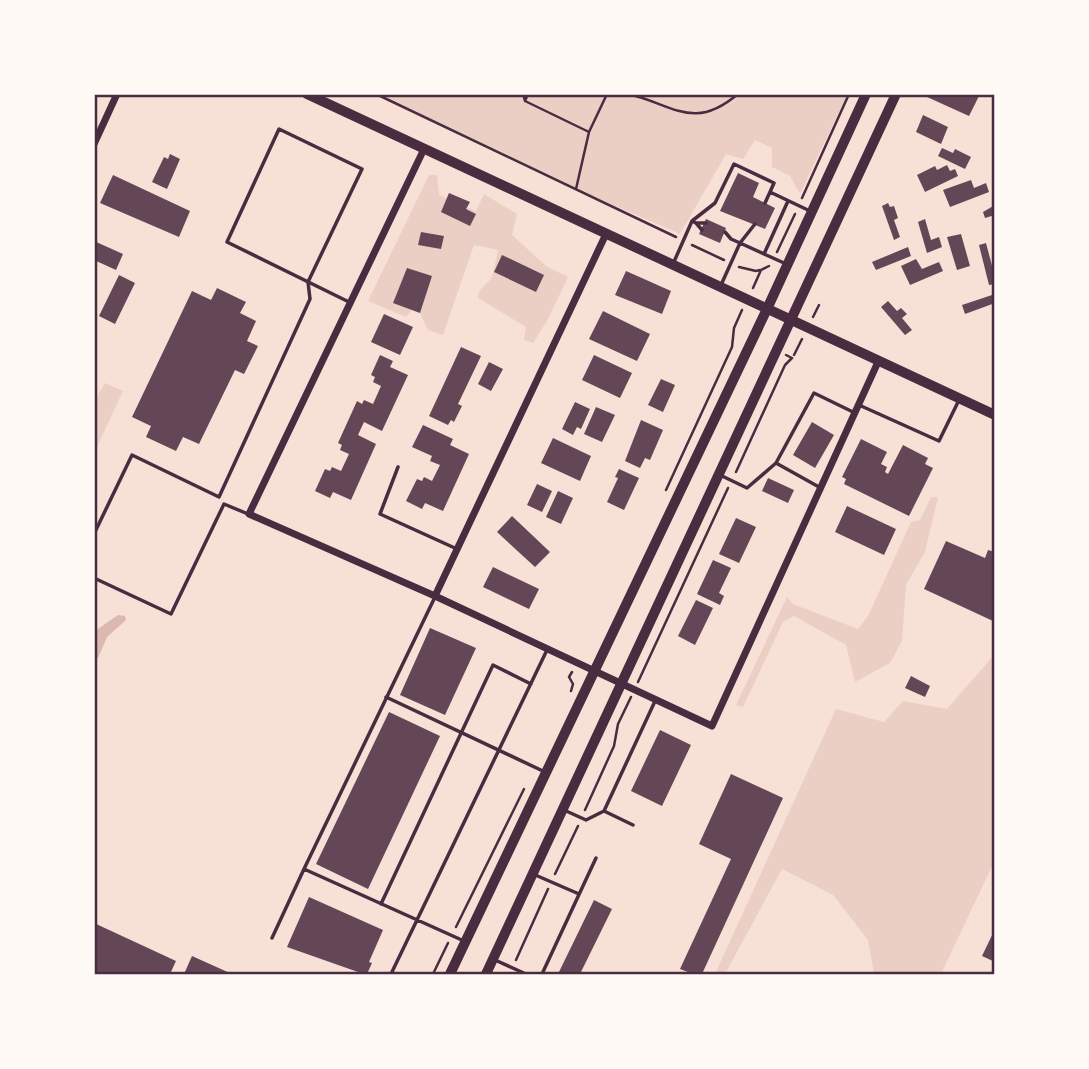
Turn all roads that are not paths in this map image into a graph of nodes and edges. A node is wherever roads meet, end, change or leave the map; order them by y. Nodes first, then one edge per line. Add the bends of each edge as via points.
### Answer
1 (117, 94) edge
2 (307, 94) edge
3 (866, 94) edge
4 (896, 94) edge
5 (94, 144) edge
6 (424, 149) junction
7 (769, 192) junction
8 (788, 201) junction
9 (765, 203) dead end
10 (812, 212) junction
11 (694, 222) junction
12 (706, 223) dead end
13 (755, 224) dead end
14 (702, 230) dead end
15 (725, 232) dead end
16 (606, 234) junction
17 (731, 239) junction
18 (722, 240) dead end
19 (740, 243) junction
20 (764, 254) junction
21 (673, 265) junction
22 (787, 265) junction
23 (308, 282) junction
24 (720, 287) junction
25 (351, 303) junction
26 (767, 309) junction
27 (790, 320) junction
28 (878, 362) junction
29 (959, 398) junction
30 (857, 409) junction
31 (995, 415) edge
32 (776, 463) junction
33 (398, 467) dead end
34 (718, 474) junction
35 (821, 488) junction
36 (219, 497) junction
37 (223, 504) junction
38 (249, 514) junction
39 (94, 534) edge
40 (457, 549) junction
41 (94, 578) edge
42 (435, 596) junction
43 (548, 648) junction
44 (596, 670) junction
45 (621, 682) junction
46 (531, 684) junction
47 (386, 697) junction
48 (656, 699) junction
49 (462, 732) junction
50 (499, 750) junction
51 (547, 773) junction
52 (562, 809) junction
53 (604, 811) junction
54 (633, 825) dead end
55 (596, 858) dead end
56 (304, 869) junction
57 (533, 874) junction
58 (579, 894) junction
59 (381, 904) junction
60 (417, 919) junction
61 (272, 938) dead end
62 (466, 941) junction
63 (493, 959) junction
64 (391, 975) edge
65 (450, 975) edge
66 (486, 975) edge
67 (526, 975) edge
68 (542, 975) edge

1 - 5 street
2 - 6 main road
3 - 10 main road
4 - 27 main road
6 - 16 main road
6 - 25 street
7 - 8 lane
7 - 9 lane
7 - 11 lane via 774,183 734,164 715,203
8 - 10 lane
8 - 20 lane
10 - 22 main road
11 - 12 lane
11 - 14 lane
11 - 21 lane
13 - 19 lane
15 - 17 lane
16 - 21 main road
16 - 40 street
17 - 18 lane
17 - 19 lane
19 - 20 lane
19 - 24 lane
20 - 22 lane
21 - 24 main road
22 - 26 main road
23 - 23 lane via 227,242 279,129 362,169
23 - 25 lane
23 - 36 lane via 310,299
24 - 26 main road
25 - 38 street
26 - 27 main road
26 - 44 main road
27 - 28 main road
27 - 34 main road
28 - 29 main road
28 - 30 street
29 - 30 lane via 939,442
29 - 31 main road
30 - 32 lane via 814,393
30 - 35 street
32 - 34 lane via 747,488
32 - 35 lane
33 - 40 lane via 380,514
34 - 45 main road
35 - 48 street via 712,726
36 - 37 lane
36 - 39 lane via 132,455
37 - 38 lane
37 - 41 lane via 171,614
38 - 42 street
40 - 42 street
42 - 43 street
42 - 47 lane
43 - 44 street
43 - 46 lane
44 - 45 street
44 - 51 main road
45 - 48 street
45 - 52 main road
46 - 49 lane via 493,666
46 - 50 lane
47 - 49 lane
47 - 56 lane
48 - 53 lane
49 - 50 lane
49 - 59 lane
50 - 51 lane
50 - 60 lane
51 - 62 main road
52 - 53 lane via 586,820
52 - 57 main road
53 - 54 lane
55 - 58 lane
56 - 59 lane
56 - 61 lane
57 - 58 lane
57 - 63 main road
58 - 68 lane
59 - 60 lane
60 - 62 lane
60 - 64 lane
62 - 65 main road
63 - 66 main road
63 - 67 lane

